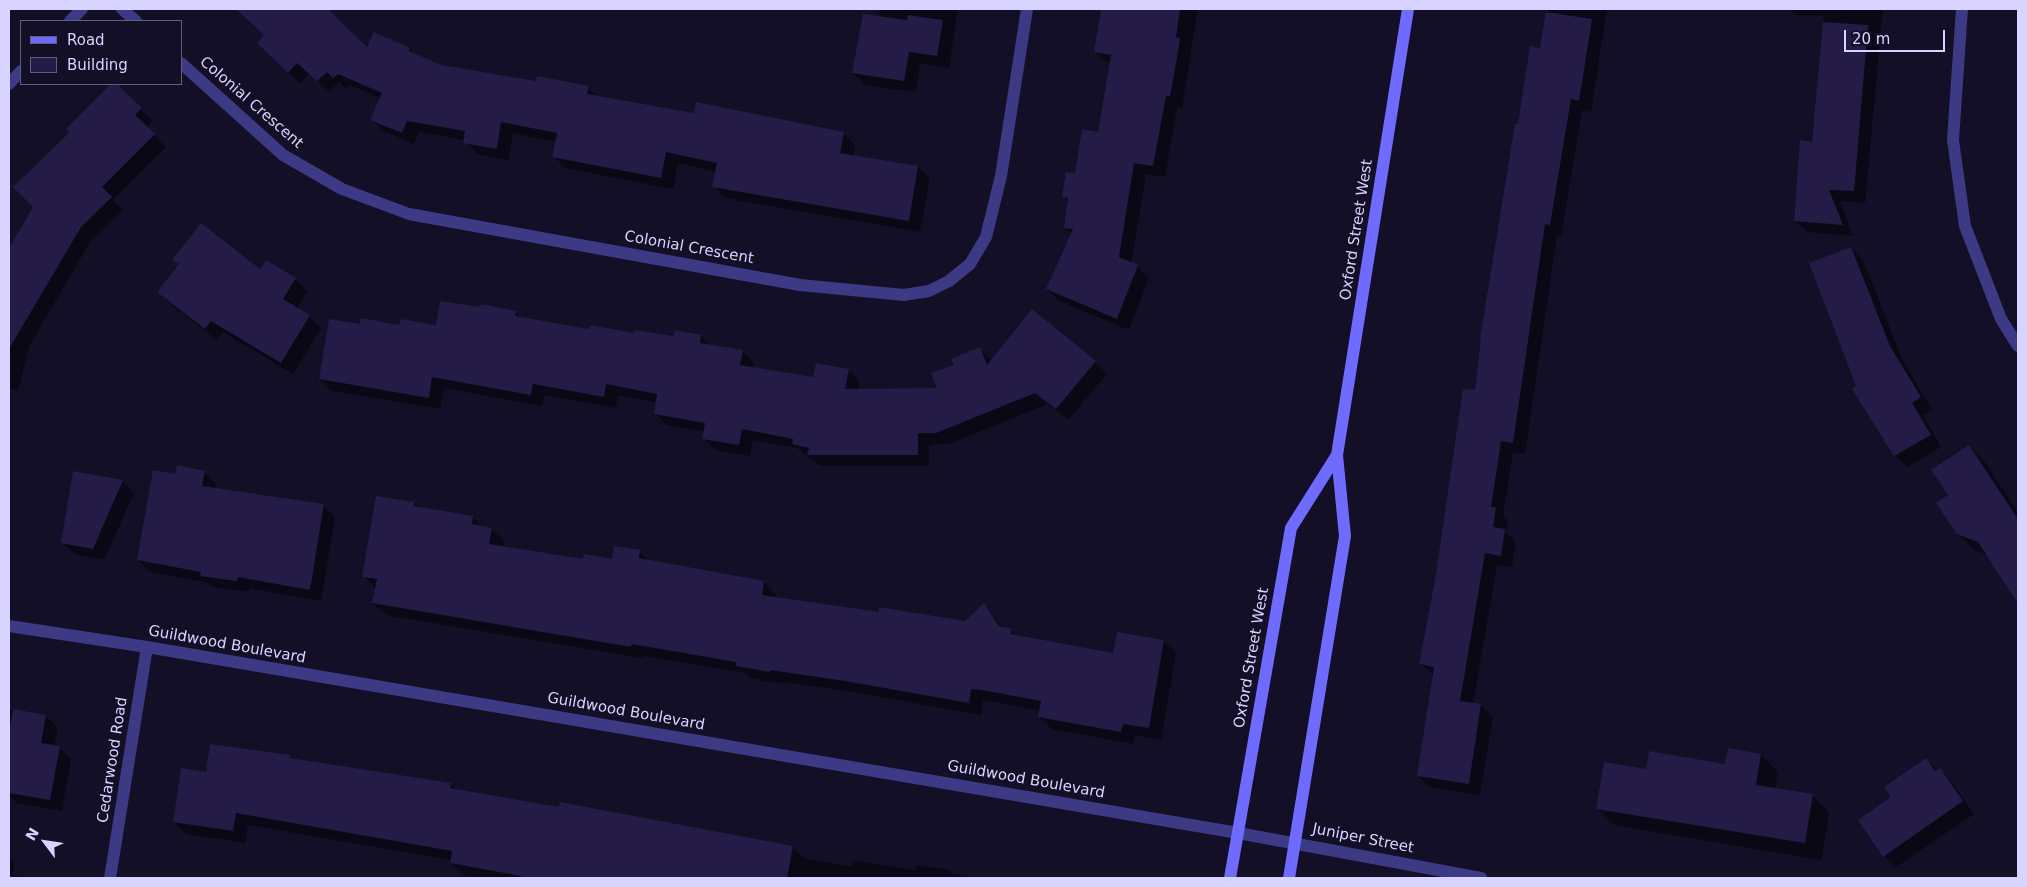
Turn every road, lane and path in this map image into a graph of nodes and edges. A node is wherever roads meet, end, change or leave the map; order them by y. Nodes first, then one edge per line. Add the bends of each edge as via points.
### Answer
1 (82, 9) edge
2 (122, 9) edge
3 (1027, 9) edge
4 (1408, 9) edge
5 (1962, 9) edge
6 (71, 20) edge
7 (135, 20) edge
8 (182, 64) edge
9 (20, 73) edge
10 (9, 84) edge
11 (2018, 346) edge
12 (1337, 456) junction
13 (9, 626) edge
14 (147, 647) junction
15 (1238, 833) junction
16 (1295, 843) junction
17 (110, 878) edge
18 (1230, 878) edge
19 (1289, 878) edge
20 (1481, 878) edge

1 - 6 street
2 - 7 street
3 - 8 street, Colonial Crescent via 1001,176 986,237 970,264 949,281 929,291 904,295 800,285 409,214 342,189 283,156
4 - 12 main road, Oxford Street West
5 - 11 street via 1953,140 1966,226 2001,319
9 - 10 street
12 - 15 main road, Oxford Street West via 1291,528
12 - 16 main road, Oxford Street West via 1345,536
13 - 14 street, Guildwood Boulevard
14 - 15 street, Guildwood Boulevard
14 - 17 street, Cedarwood Road
15 - 16 street, Juniper Street
15 - 18 main road, Oxford Street West
16 - 19 main road, Oxford Street West
16 - 20 street, Juniper Street

